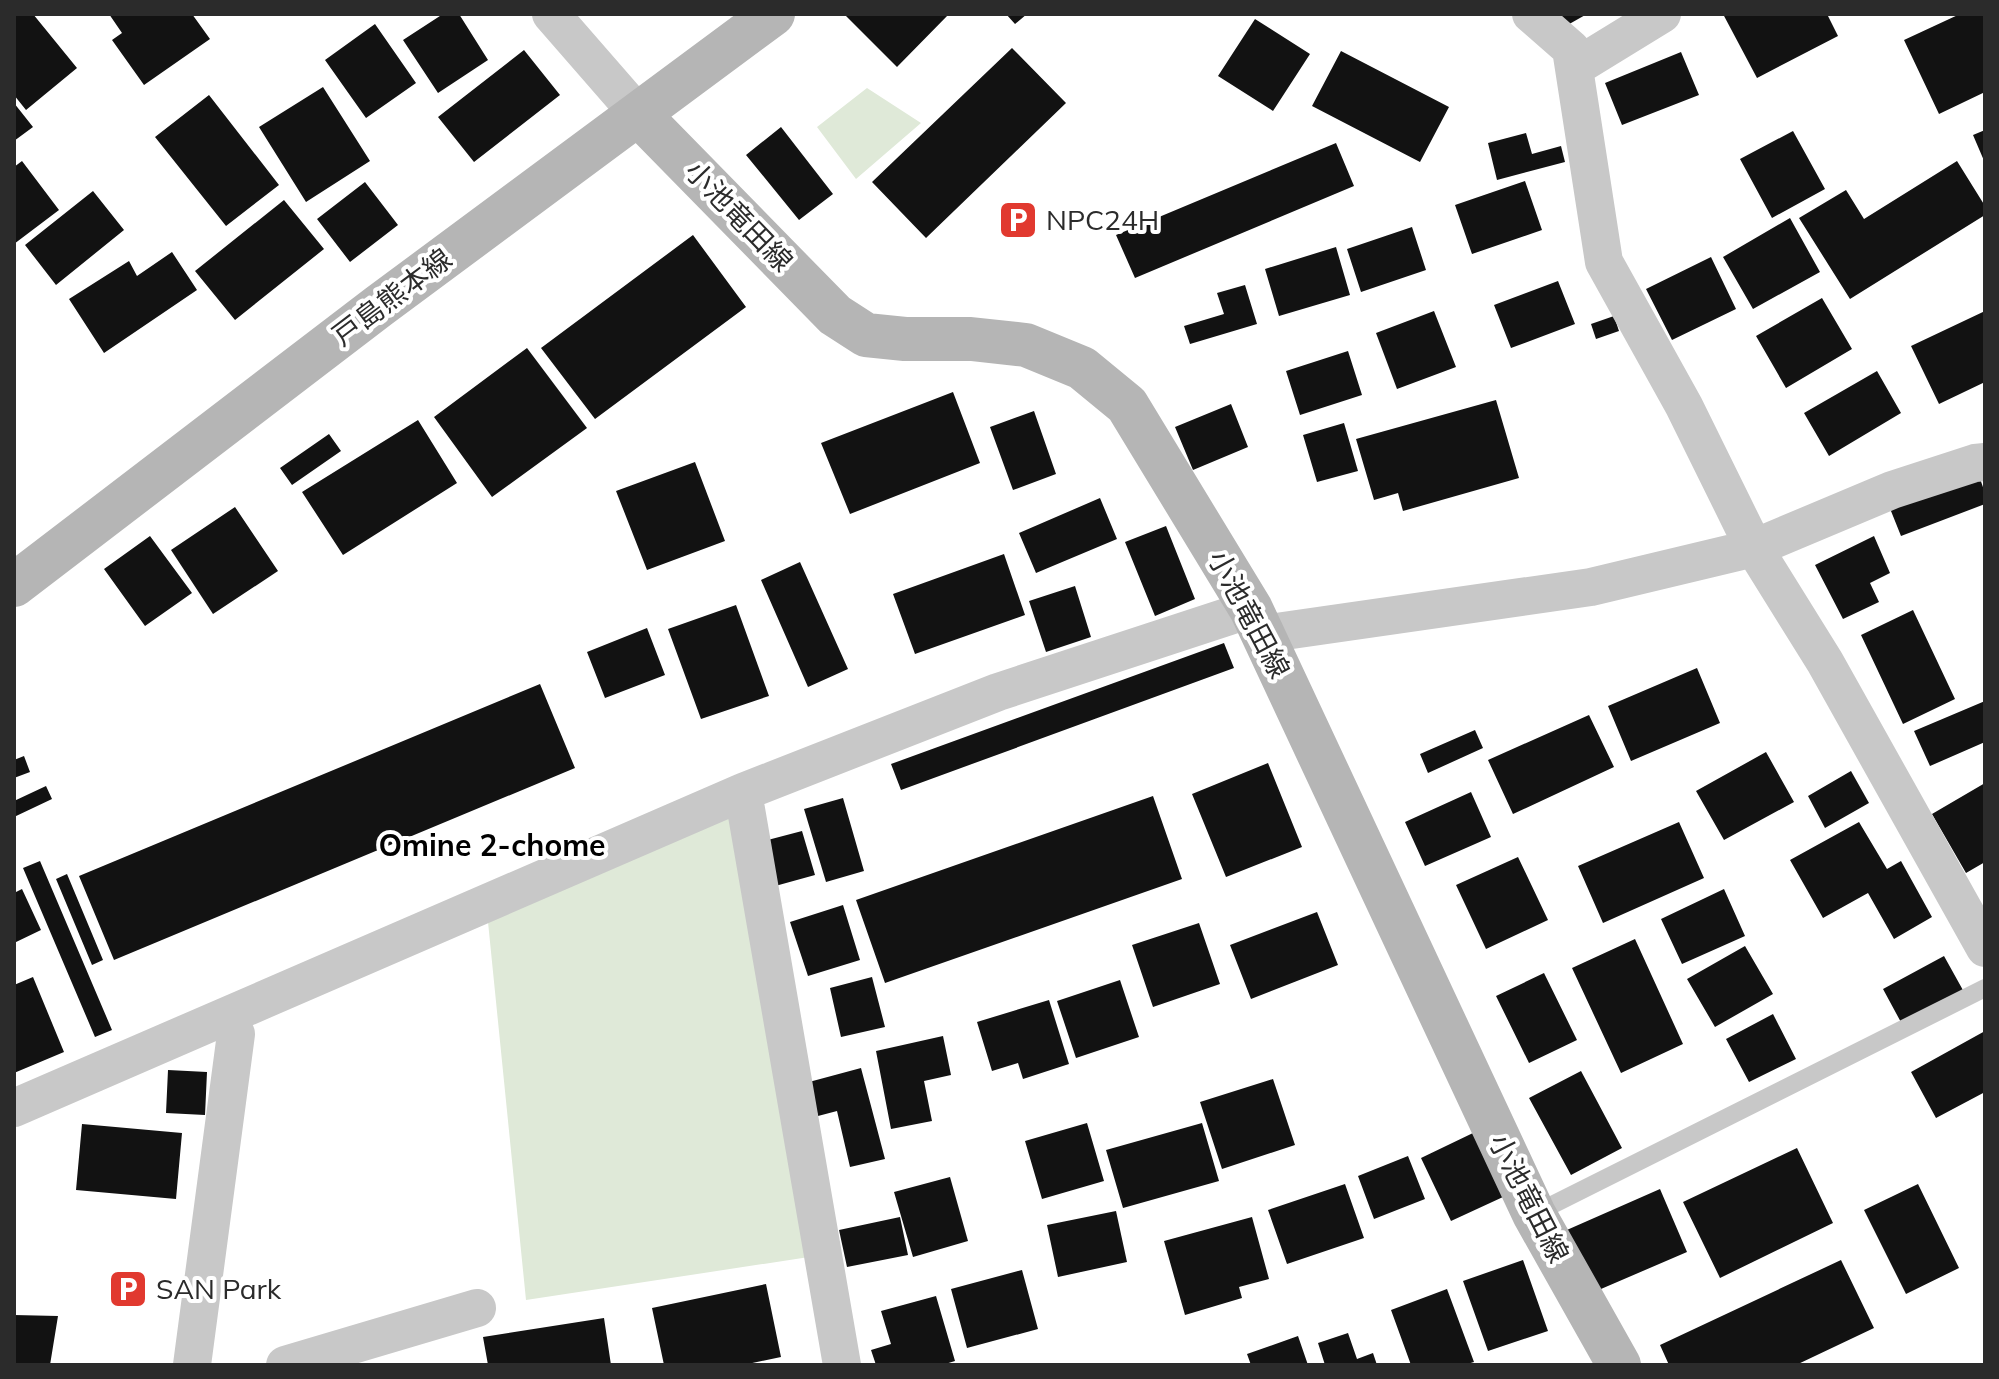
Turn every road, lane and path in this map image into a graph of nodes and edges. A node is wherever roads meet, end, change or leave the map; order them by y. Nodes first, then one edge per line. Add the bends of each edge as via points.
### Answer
1 (551, 14) edge
2 (773, 14) edge
3 (1531, 14) edge
4 (1662, 14) edge
5 (1574, 68) junction
6 (639, 115) junction
7 (1985, 462) edge
8 (1754, 548) junction
9 (14, 585) edge
10 (1257, 622) junction
11 (743, 792) junction
12 (1985, 948) edge
13 (1985, 988) edge
14 (236, 1034) dead end
15 (14, 1108) edge
16 (1534, 1214) junction
17 (477, 1308) dead end
18 (192, 1365) edge
19 (285, 1365) edge
20 (842, 1365) edge
21 (1619, 1365) edge

1 - 6 street
2 - 6 main road, 戸島熊本線
3 - 5 street via 1571,49
4 - 5 street
5 - 8 street via 1604,262
6 - 9 main road, 戸島熊本線
6 - 10 main road, 小池竜田線 via 835,315 866,335 1026,345 1082,368 1127,405
7 - 8 street via 1892,490
8 - 10 street via 1591,587
8 - 12 street via 1825,662
10 - 11 street via 998,692
10 - 16 main road, 小池竜田線
11 - 15 street
11 - 20 street
13 - 16 lane
14 - 18 street
16 - 21 main road, 小池竜田線
17 - 19 street

